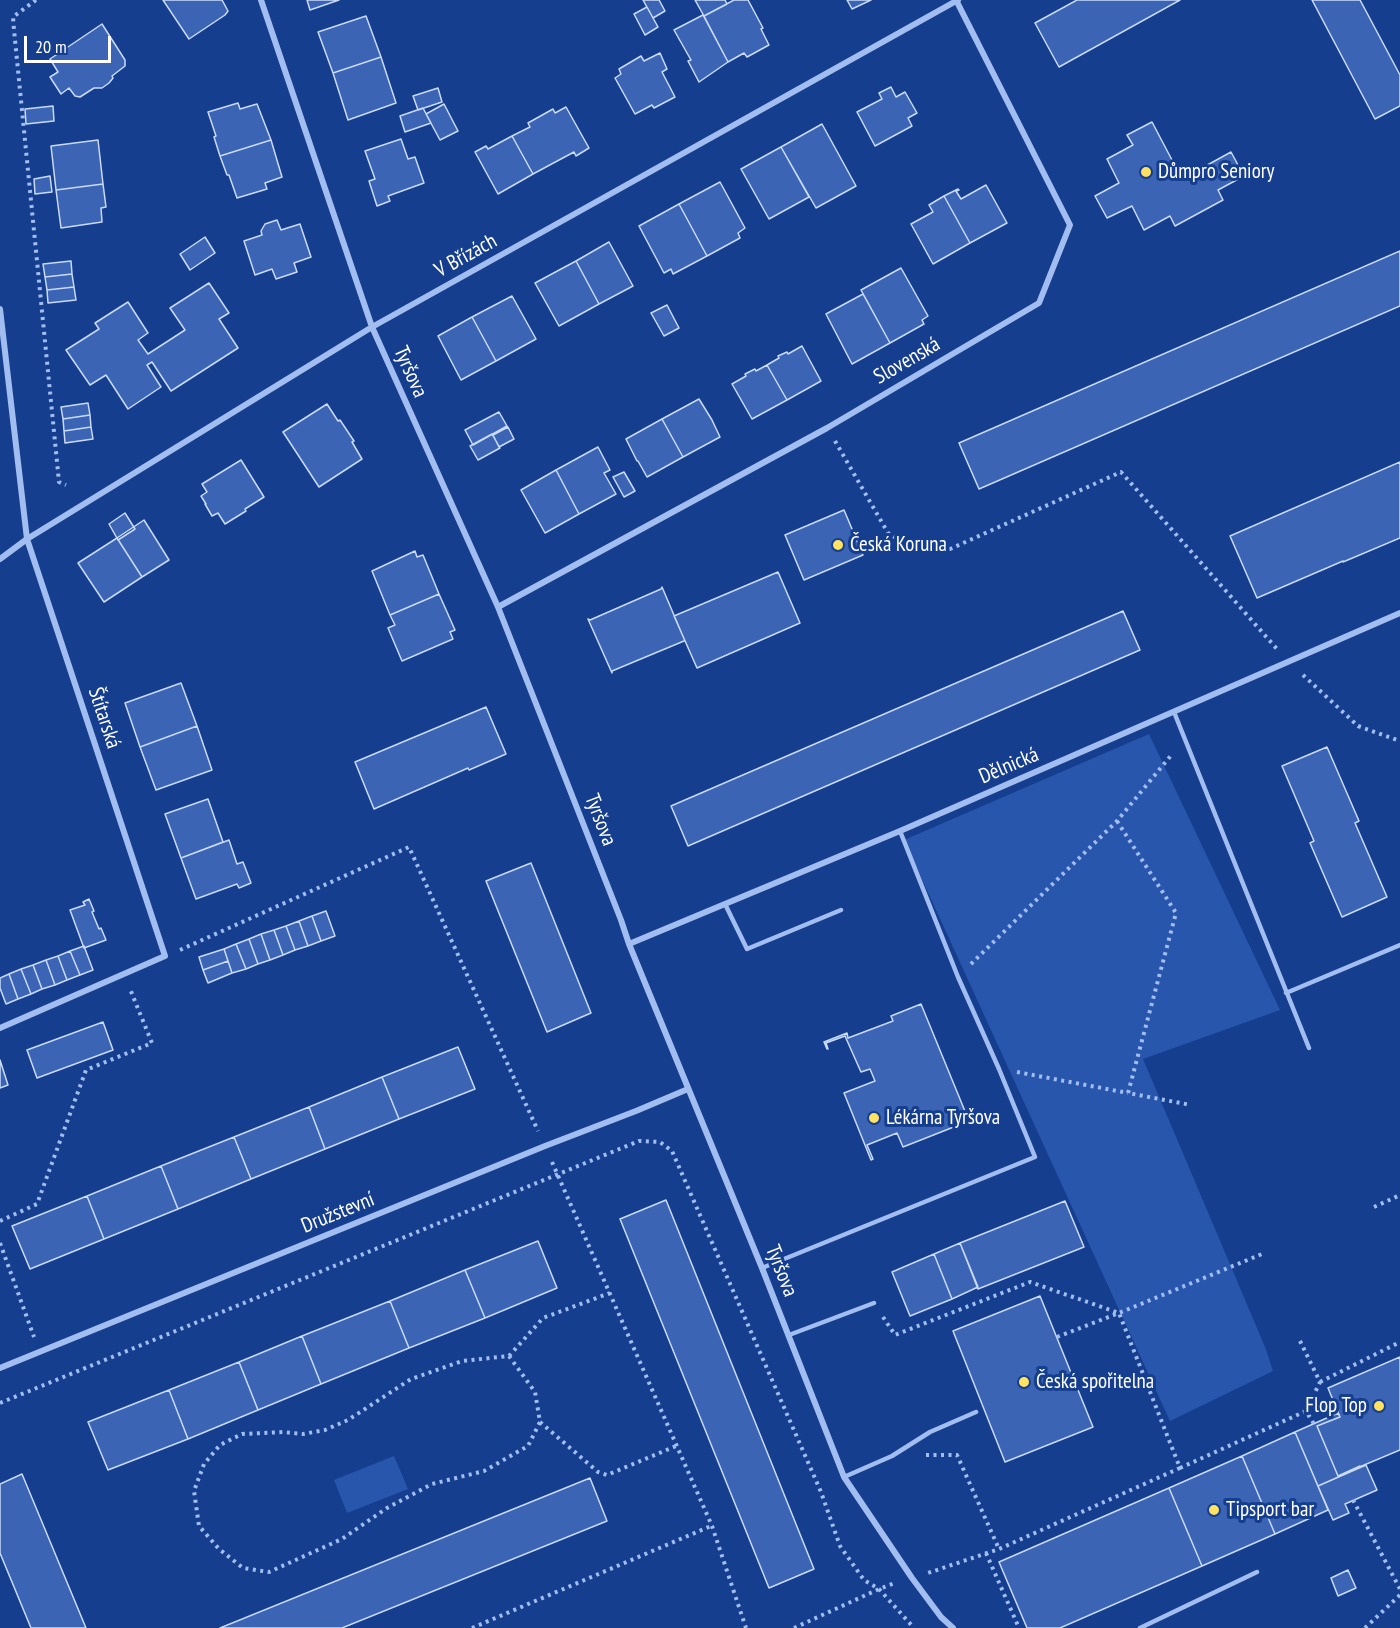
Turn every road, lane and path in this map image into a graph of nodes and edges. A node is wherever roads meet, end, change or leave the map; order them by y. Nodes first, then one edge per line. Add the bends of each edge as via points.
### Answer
1 (36, 0) edge
2 (261, 0) edge
3 (957, 0) edge
4 (0, 309) edge
5 (372, 327) junction
6 (827, 428) junction
7 (66, 485) dead end
8 (27, 539) junction
9 (0, 559) edge
10 (498, 607) junction
11 (1400, 613) edge
12 (1288, 662) junction
13 (1174, 712) junction
14 (1185, 739) junction
15 (1400, 741) edge
16 (1117, 821) junction
17 (900, 831) junction
18 (725, 904) junction
19 (842, 910) dead end
20 (629, 944) junction
21 (1400, 945) edge
22 (124, 974) junction
23 (958, 977) junction
24 (1286, 993) junction
25 (0, 1028) edge
26 (1309, 1048) dead end
27 (999, 1069) junction
28 (688, 1089) junction
29 (1128, 1093) junction
30 (1191, 1105) dead end
31 (1400, 1195) edge
32 (1374, 1207) dead end
33 (0, 1221) edge
34 (0, 1243) edge
35 (1262, 1254) dead end
36 (762, 1268) junction
37 (610, 1293) dead end
38 (874, 1303) joint
39 (1119, 1313) junction
40 (789, 1335) junction
41 (1057, 1337) dead end
42 (1300, 1341) dead end
43 (1400, 1342) edge
44 (40, 1352) junction
45 (509, 1356) junction
46 (0, 1368) edge
47 (1320, 1382) junction
48 (0, 1403) edge
49 (1306, 1411) junction
50 (976, 1412) dead end
51 (540, 1422) junction
52 (1314, 1424) dead end
53 (676, 1446) dead end
54 (924, 1455) dead end
55 (1180, 1468) junction
56 (844, 1477) junction
57 (1353, 1500) dead end
58 (712, 1526) dead end
59 (999, 1549) junction
60 (986, 1553) junction
61 (1257, 1572) dead end
62 (912, 1578) junction
63 (879, 1589) junction
64 (1400, 1589) edge
65 (1400, 1595) edge
66 (472, 1628) edge
67 (794, 1628) edge
68 (914, 1628) edge
69 (953, 1628) edge
70 (1018, 1628) edge
71 (1140, 1628) edge
72 (1365, 1628) edge

1 - 7 path via 13,17 59,482
2 - 5 street, Tyršova
3 - 5 street, V Břízách
3 - 6 street, Slovenská via 1070,225 1039,303
4 - 8 street, Štítarská
5 - 8 street, V Břízách
5 - 10 street, Tyršova
6 - 10 street, Slovenská
6 - 12 path via 888,533 916,550 950,549 1121,472
8 - 9 street, V Břízách
8 - 22 street, Štítarská via 165,956
10 - 20 street, Tyršova
11 - 12 street, Dělnická
12 - 13 street, Dělnická
12 - 15 path via 1358,726
13 - 14 lane
13 - 17 street, Dělnická
14 - 16 path
14 - 24 lane
16 - 23 path
16 - 29 path via 1176,913
17 - 18 street, Dělnická
17 - 23 lane
18 - 19 lane via 747,949
18 - 20 street, Dělnická
20 - 28 street, Tyršova
21 - 24 lane
22 - 25 street, Štítarská
22 - 33 path via 152,1043 86,1070 37,1204
23 - 27 lane
24 - 26 lane
27 - 29 path
27 - 36 lane via 1035,1157
28 - 36 street, Tyršova
28 - 44 street, Družstevní
29 - 30 path
31 - 32 path
34 - 44 path
35 - 39 path
36 - 40 street, Tyršova
37 - 45 path via 543,1318
38 - 39 path via 896,1335 1030,1282
38 - 40 lane
39 - 41 path
39 - 55 path
40 - 56 street, Tyršova
42 - 47 path
43 - 47 path
44 - 46 street, Družstevní
45 - 51 path via 536,1392
45 - 51 path via 462,1361 411,1379 348,1420 325,1430 242,1434 220,1445 204,1464 194,1491 199,1526 243,1568 269,1572 342,1539 432,1484 484,1471 528,1446
47 - 49 path
48 - 63 path via 568,1170 639,1142 660,1142 672,1151 821,1492 840,1546 864,1580
49 - 52 path
49 - 55 path
50 - 56 lane
51 - 53 path via 598,1472 607,1475
54 - 59 path via 957,1455
55 - 59 path
56 - 62 street, Tyršova
57 - 64 path
58 - 66 path
59 - 60 path
60 - 62 path
60 - 70 path
61 - 71 lane
62 - 63 path
62 - 69 street, Tyršova
63 - 67 path
63 - 68 path
65 - 72 path

